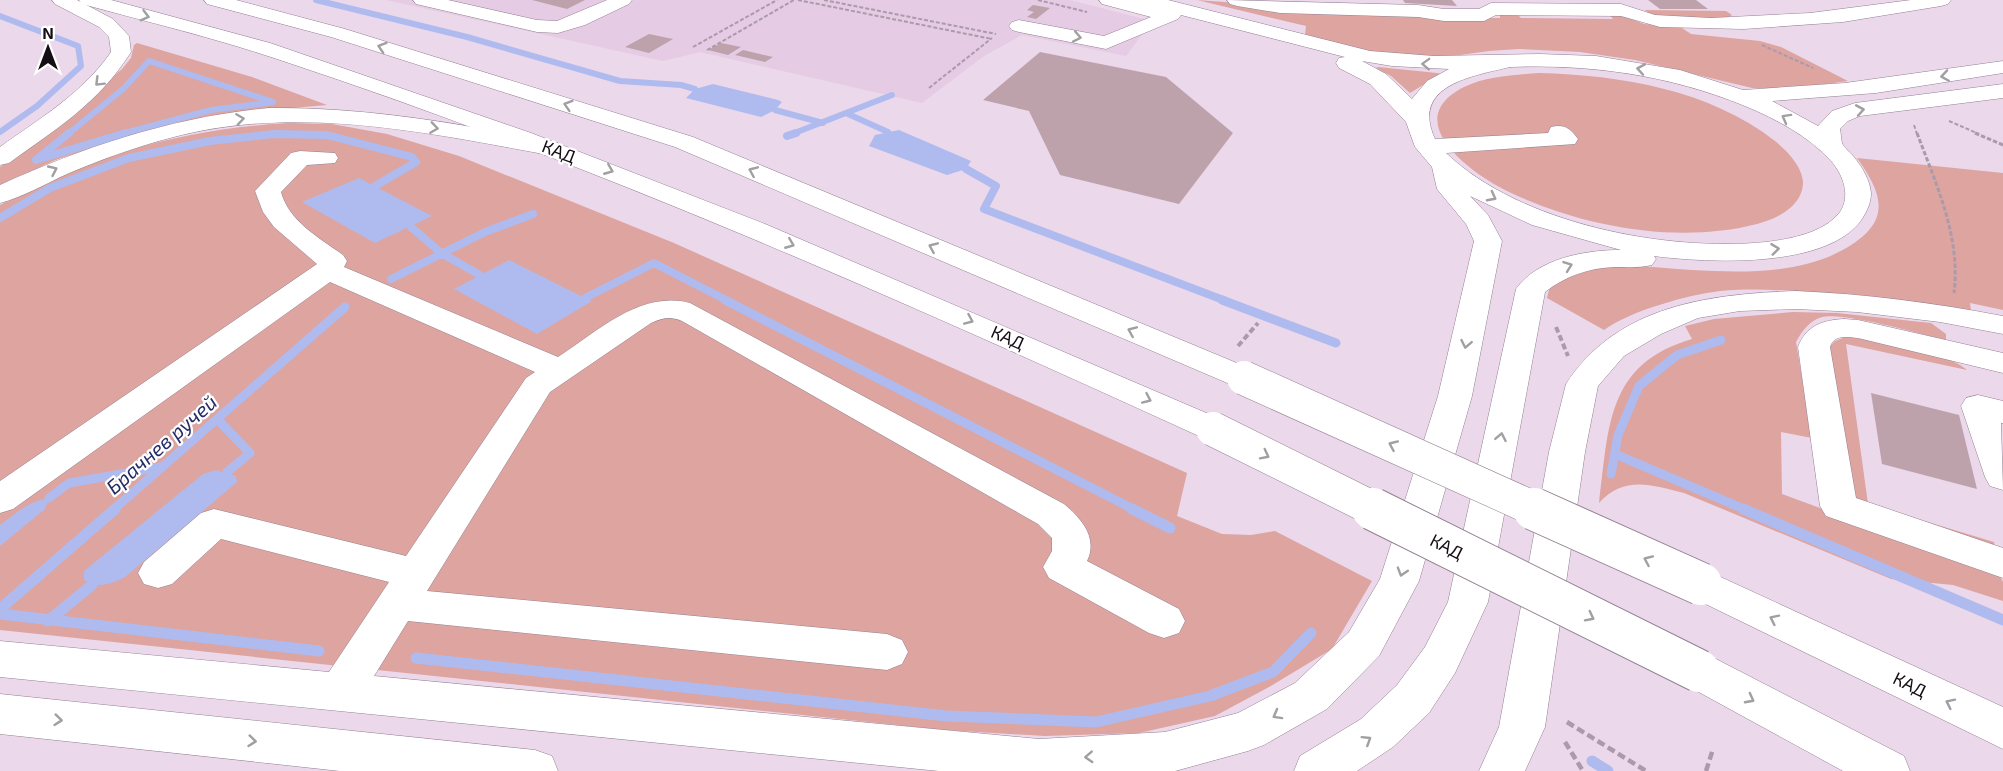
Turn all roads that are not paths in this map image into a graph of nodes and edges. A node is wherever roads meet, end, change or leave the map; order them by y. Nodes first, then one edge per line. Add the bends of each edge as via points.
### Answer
1 (62, 0) edge
2 (89, 0) edge
3 (214, 0) edge
4 (423, 0) edge
5 (622, 0) edge
6 (1109, 0) edge
7 (1145, 0) edge
8 (1237, 0) edge
9 (1941, 0) edge
10 (1314, 4) edge
11 (1347, 5) edge
12 (1487, 5) edge
13 (1625, 6) edge
14 (1170, 7) edge
15 (1736, 7) dead end
16 (1755, 21) junction
17 (1011, 28) road end
18 (1297, 43) junction
19 (1505, 62) junction
20 (2003, 67) edge
21 (2003, 91) edge
22 (1737, 95) junction
23 (1416, 119) junction
24 (1558, 132) dead end
25 (1831, 148) junction
26 (555, 149) junction
27 (1436, 156) junction
28 (0, 158) edge
29 (326, 158) dead end
30 (0, 195) edge
31 (1717, 253) junction
32 (327, 270) junction
33 (1994, 323) edge
34 (1992, 365) edge
35 (560, 370) junction
36 (2003, 412) edge
37 (2003, 477) edge
38 (0, 500) edge
39 (2003, 564) edge
40 (158, 573) dead end
41 (406, 589) junction
42 (1164, 621) dead end
43 (887, 652) dead end
44 (0, 659) edge
45 (340, 692) junction
46 (0, 714) edge
47 (2003, 729) edge
48 (535, 771) edge
49 (1317, 771) edge
50 (1502, 771) edge
51 (1887, 771) edge

1 -> 28 main road via 106,23 119,36 121,52 103,80 84,97
2 -> 26 main road, КАД via 284,54
47 -> 3 main road, КАД, bridge via 1239,364 684,142 338,33
4 - 5 main road via 537,26 558,27
6 - 14 main road
7 - 14 main road
8 - 10 main road via 1280,7
9 - 16 main road via 1829,19
10 - 11 main road
11 - 12 main road via 1484,15
12 - 13 main road
13 - 16 main road via 1654,21
17 -> 14 main road via 1106,43
14 - 18 main road
15 - 16 main road
19 -> 18 main road via 1396,62
18 - 23 main road via 1367,70 1396,94
22 -> 19 main road via 1678,77 1617,65 1558,60
19 - 23 main road via 1450,76 1431,88 1420,102
20 -> 22 main road via 1801,94
25 -> 21 main road via 1828,128 1840,116 1855,110
25 -> 22 main road via 1798,124
23 - 27 main road via 1419,132
24 - 27 main road via 1566,139
31 -> 25 main road via 1783,248 1818,239 1843,225 1857,208 1858,189 1850,168
30 -> 26 main road via 61,166 121,145 172,130 268,115 380,120
26 -> 51 main road, КАД, bridge via 893,286 1213,429 1698,671
27 -> 31 main road via 1464,181 1557,225 1636,244
27 -> 45 main road via 1450,189 1478,221 1488,241 1455,396 1399,581 1364,644 1311,696 1248,731 1165,753 1039,760
29 - 32 main road via 300,158 268,192 269,203 279,218 333,261
49 -> 31 main road via 1377,733 1413,699 1440,660 1468,602 1531,289 1548,274 1588,260 1658,260
32 - 35 main road
32 - 38 main road
33 - 34 main road
33 - 50 main road via 1857,303 1740,302 1691,310 1650,327 1613,349 1582,384 1567,452 1522,727
34 - 39 main road via 1839,327 1816,338 1814,347 1839,506
35 - 41 main road via 538,385
35 - 42 main road via 640,317 659,309 679,309 1051,514 1068,527 1072,540 1072,555 1063,567
36 - 37 main road via 1978,406
40 - 41 main road via 214,523
41 - 43 main road
41 - 45 main road
44 - 45 main road
46 -> 48 main road

